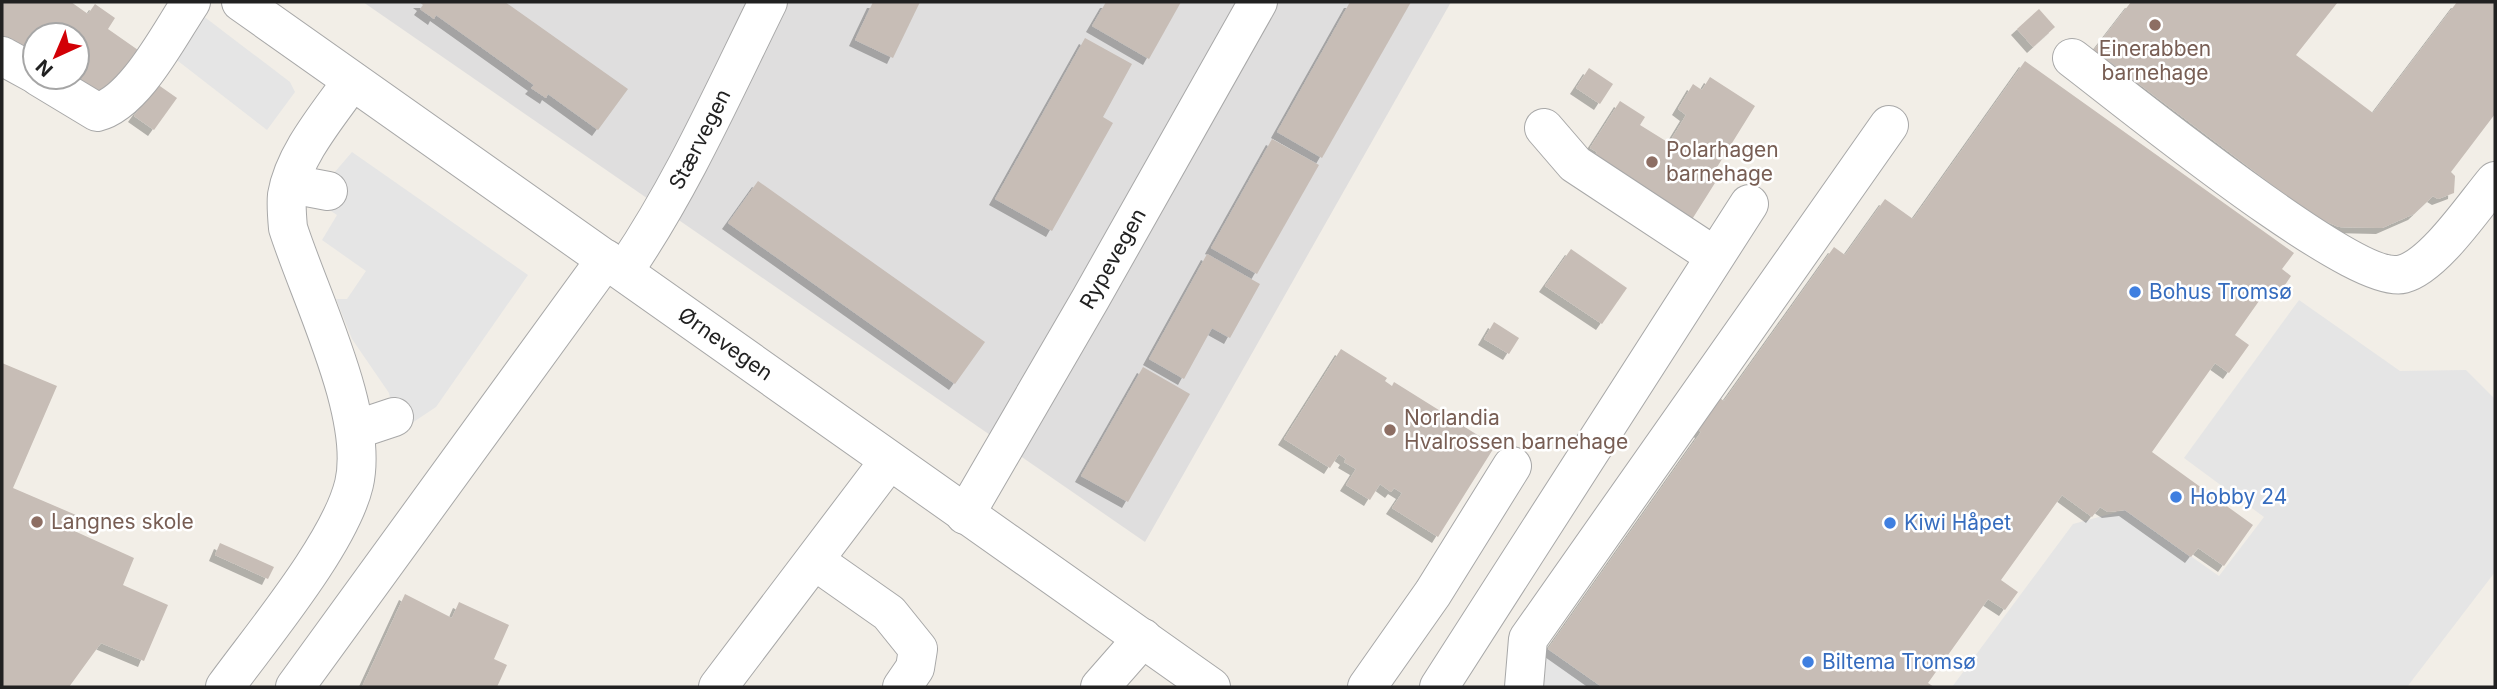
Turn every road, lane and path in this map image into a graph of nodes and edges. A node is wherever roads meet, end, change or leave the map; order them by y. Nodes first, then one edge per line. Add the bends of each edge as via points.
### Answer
1 (241, 2) edge
2 (768, 2) edge
3 (1258, 2) edge
4 (187, 15) edge
5 (2, 56) edge
6 (2072, 58) dead end
7 (21, 67) edge
8 (352, 81) junction
9 (62, 91) edge
10 (1889, 125) dead end
11 (1544, 128) dead end
12 (2495, 181) edge
13 (290, 184) junction
14 (328, 191) dead end
15 (1749, 204) dead end
16 (1713, 255) junction
17 (615, 265) junction
18 (394, 417) dead end
19 (355, 430) junction
20 (889, 461) junction
21 (1512, 466) dead end
22 (965, 515) junction
23 (815, 561) junction
24 (1143, 638) junction
25 (225, 687) edge
26 (295, 687) edge
27 (718, 687) edge
28 (902, 687) edge
29 (1100, 687) edge
30 (1211, 687) edge
31 (1367, 687) edge
32 (1439, 687) edge
33 (1524, 687) edge

1 - 8 street, Ørnevegen
2 - 17 street, Stærvegen via 661,217
3 - 22 street, Rypevegen
4 - 9 street via 126,95 109,109 97,112
5 - 7 street
6 - 12 street via 2317,241 2372,270 2401,275 2422,265
8 - 13 street via 296,167
8 - 17 street, Ørnevegen
10 - 33 street via 1528,639
11 - 16 street via 1575,164
13 - 14 street
13 - 19 street via 288,228 341,342
15 - 16 street
16 - 32 street
17 - 20 street, Ørnevegen
17 - 26 street, Stærvegen
18 - 19 street
19 - 25 street via 354,484 331,537
20 - 22 street, Ørnevegen
20 - 23 street
21 - 31 street via 1433,593
22 - 24 street, Ørnevegen
23 - 27 street
23 - 28 street via 889,613 918,649 915,668
24 - 29 street
24 - 30 street, Ørnevegen

